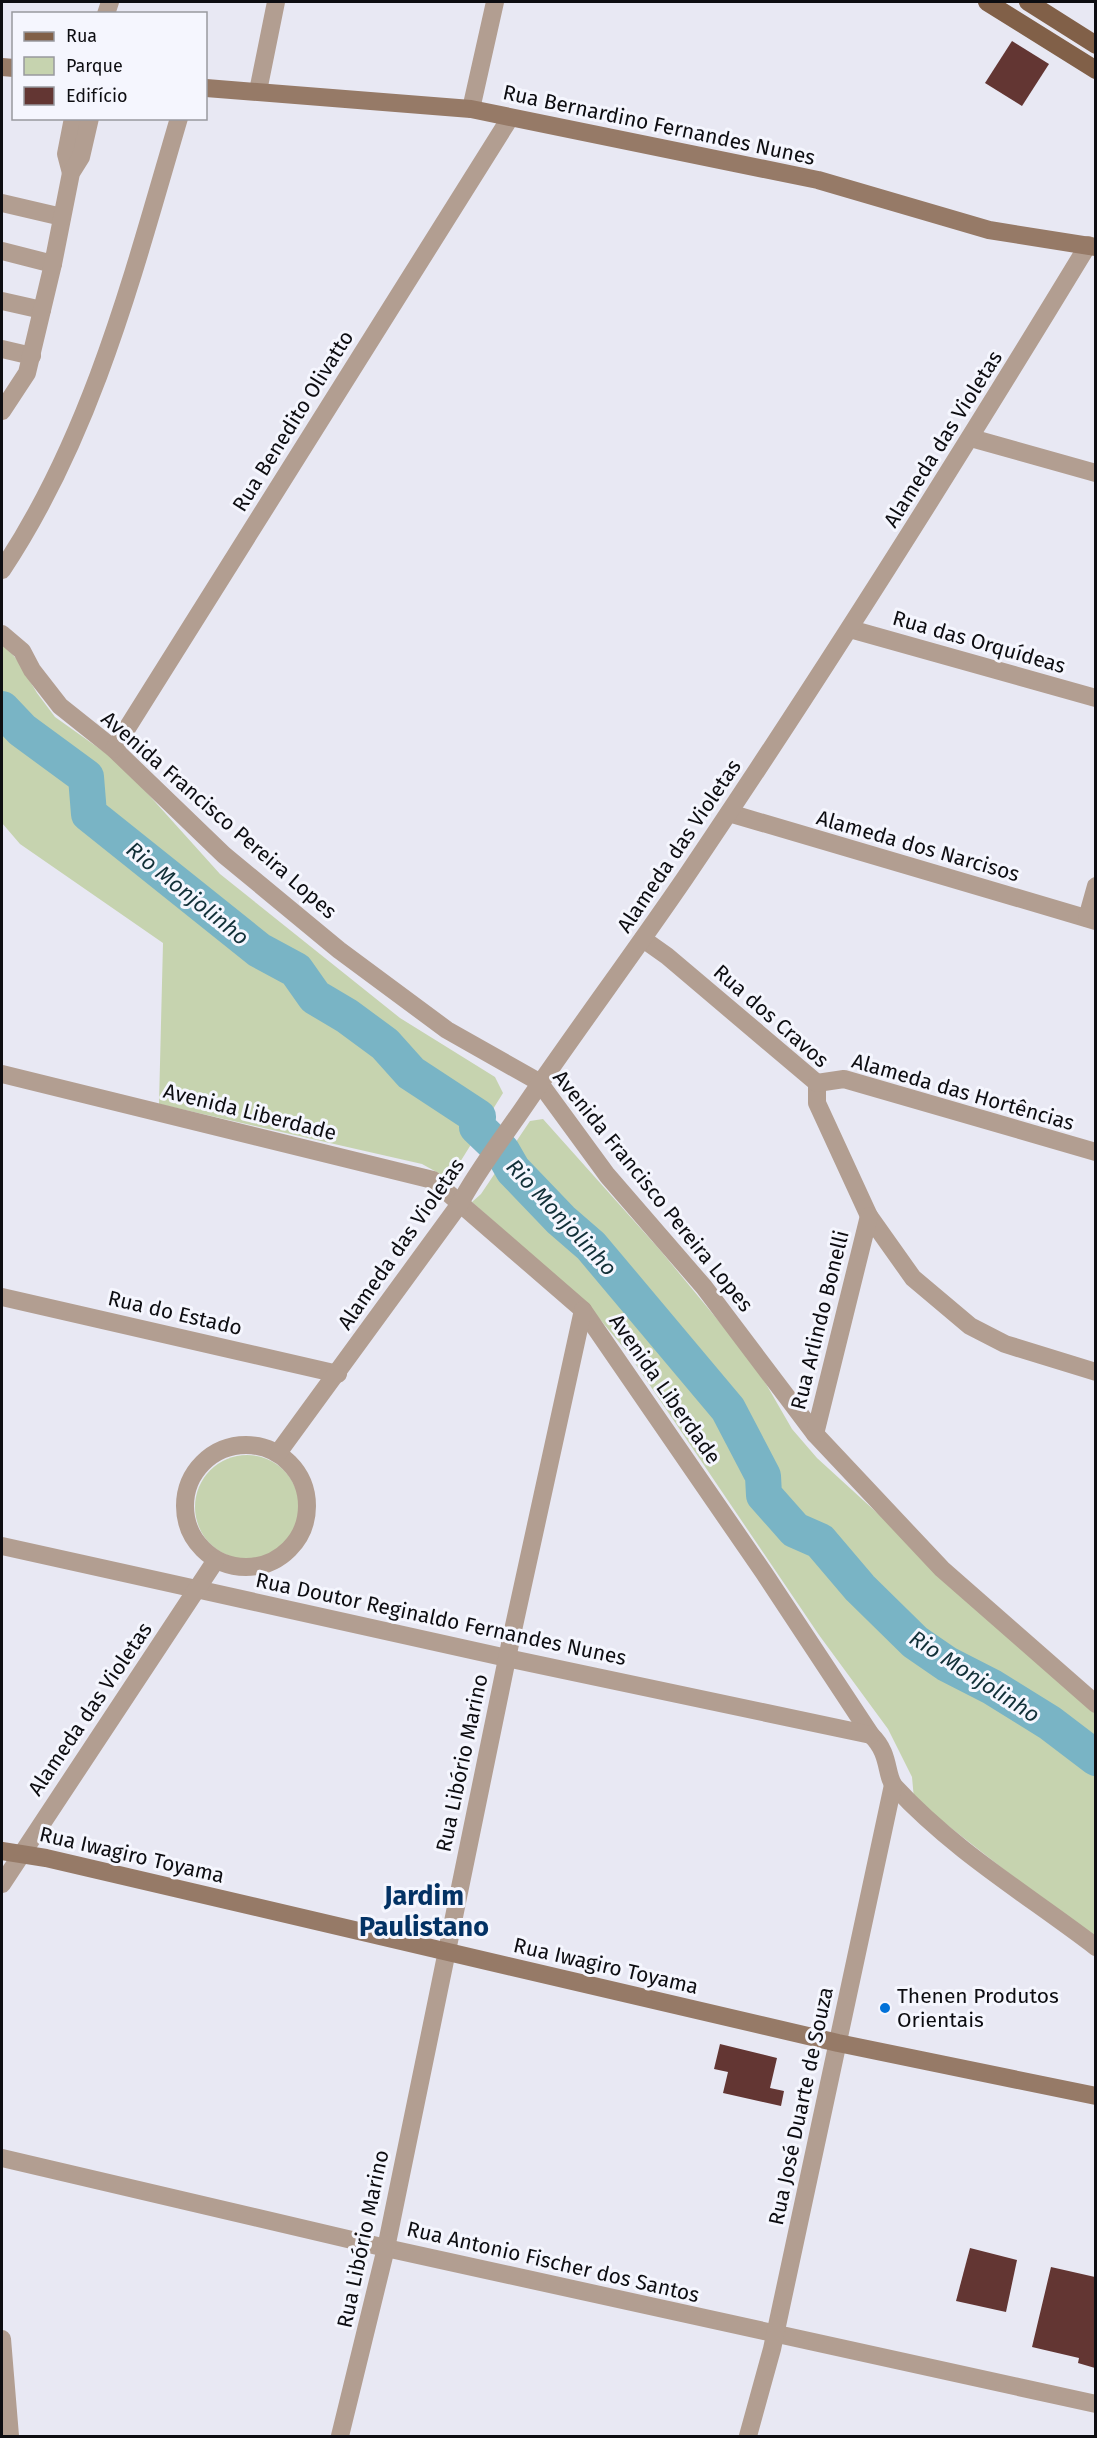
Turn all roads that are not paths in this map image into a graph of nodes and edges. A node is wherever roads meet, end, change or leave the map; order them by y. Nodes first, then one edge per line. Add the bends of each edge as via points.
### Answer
1 (276, 2) edge
2 (495, 2) edge
3 (987, 2) edge
4 (1028, 2) edge
5 (1095, 45) edge
6 (1095, 70) edge
7 (207, 88) edge
8 (258, 91) junction
9 (471, 109) junction
10 (510, 118) junction
11 (73, 120) edge
12 (90, 120) edge
13 (178, 120) edge
14 (71, 173) junction
15 (2, 203) edge
16 (62, 217) junction
17 (1092, 246) edge
18 (2, 251) edge
19 (53, 264) junction
20 (2, 301) edge
21 (42, 310) junction
22 (2, 349) edge
23 (32, 356) junction
24 (2, 411) edge
25 (970, 438) junction
26 (1095, 474) edge
27 (2, 570) edge
28 (850, 629) junction
29 (2, 634) edge
30 (1095, 698) edge
31 (114, 749) junction
32 (729, 813) junction
33 (1095, 886) edge
34 (1091, 919) edge
35 (644, 939) junction
36 (2, 1074) edge
37 (539, 1082) junction
38 (817, 1083) junction
39 (1095, 1152) edge
40 (459, 1205) junction
41 (869, 1216) junction
42 (2, 1297) edge
43 (583, 1310) junction
44 (1095, 1372) edge
45 (338, 1374) junction
46 (815, 1434) junction
47 (278, 1453) junction
48 (2, 1546) edge
49 (216, 1560) junction
50 (198, 1589) junction
51 (507, 1658) junction
52 (1095, 1704) edge
53 (871, 1735) junction
54 (893, 1785) junction
55 (2, 1851) edge
56 (21, 1852) junction
57 (2, 1884) edge
58 (1095, 1947) edge
59 (446, 1952) junction
60 (838, 2043) junction
61 (1095, 2096) edge
62 (2, 2158) edge
63 (386, 2248) junction
64 (773, 2335) junction
65 (2, 2338) edge
66 (1095, 2404) edge
67 (10, 2436) edge
68 (340, 2436) edge
69 (748, 2436) edge

1 - 8 street
2 - 9 street
3 - 6 main road
4 - 5 main road
7 - 8 street, Rua Bernardino Fernandes Nunes
8 - 9 street, Rua Bernardino Fernandes Nunes
9 - 10 street, Rua Bernardino Fernandes Nunes
10 - 17 street, Rua Bernardino Fernandes Nunes via 818,180 989,230
10 - 31 street, Rua Benedito Olivatto
11 - 14 street via 66,154
12 - 14 street via 81,157
13 - 27 street via 124,305 88,407 56,476
14 - 16 street
15 - 16 street
16 - 19 street
17 - 25 street, Alameda das Violetas
18 - 19 street
19 - 21 street
20 - 21 street
21 - 23 street
22 - 23 street
23 - 24 street via 27,373
25 - 26 street
25 - 28 street, Alameda das Violetas
28 - 30 street, Rua das Orquídeas
28 - 32 street, Alameda das Violetas
29 - 31 street, Avenida Francisco Pereira Lopes via 22,651 60,706
31 - 37 street, Avenida Francisco Pereira Lopes via 224,855 339,950 447,1030
32 - 34 street, Alameda dos Narcisos
32 - 35 street, Alameda das Violetas
33 - 34 street
35 - 37 street, Alameda das Violetas
35 - 38 street, Rua dos Cravos
36 - 40 street, Avenida Liberdade via 433,1180
37 - 40 street, Alameda das Violetas
37 - 46 street, Avenida Francisco Pereira Lopes via 607,1175 704,1287
38 - 39 street, Alameda das Hortências via 844,1079
38 - 41 street, Rua dos Cravos via 817,1103
40 - 43 street, Avenida Liberdade
40 - 45 street, Alameda das Violetas
41 - 44 street, Rua dos Cravos via 913,1278 970,1326 1005,1344
41 - 46 street, Rua Arlindo Bonelli
42 - 45 street, Rua do Estado
43 - 51 street, Rua Libório Marino
43 - 53 street, Avenida Liberdade via 765,1573
45 - 47 street, Alameda das Violetas
46 - 52 street, Avenida Francisco Pereira Lopes via 942,1569
47 - 49 street via 296,1469 306,1491 308,1515 300,1538 284,1556 262,1566 238,1568
47 - 49 street via 255,1445 231,1446 209,1457 193,1475 185,1498 186,1522 197,1545
48 - 50 street, Rua Doutor Reginaldo Fernandes Nunes
49 - 50 street, Alameda das Violetas
50 - 51 street, Rua Doutor Reginaldo Fernandes Nunes
50 - 56 street, Alameda das Violetas
51 - 53 street, Rua Doutor Reginaldo Fernandes Nunes
51 - 59 street, Rua Libório Marino
53 - 54 street, Avenida Liberdade via 881,1745
54 - 58 street via 967,1854
54 - 60 street, Rua José Duarte de Souza
55 - 56 street, Rua Iwagiro Toyama
56 - 57 street, Alameda das Violetas
56 - 59 street, Rua Iwagiro Toyama
59 - 60 street, Rua Iwagiro Toyama
59 - 63 street, Rua Libório Marino
60 - 61 street, Rua Iwagiro Toyama
60 - 64 street, Rua José Duarte de Souza
62 - 63 street, Rua Antonio Fischer dos Santos
63 - 64 street, Rua Antonio Fischer dos Santos
63 - 68 street, Rua Libório Marino
64 - 66 street, Rua Antonio Fischer dos Santos
64 - 69 street, Rua José Duarte de Souza
65 - 67 street

